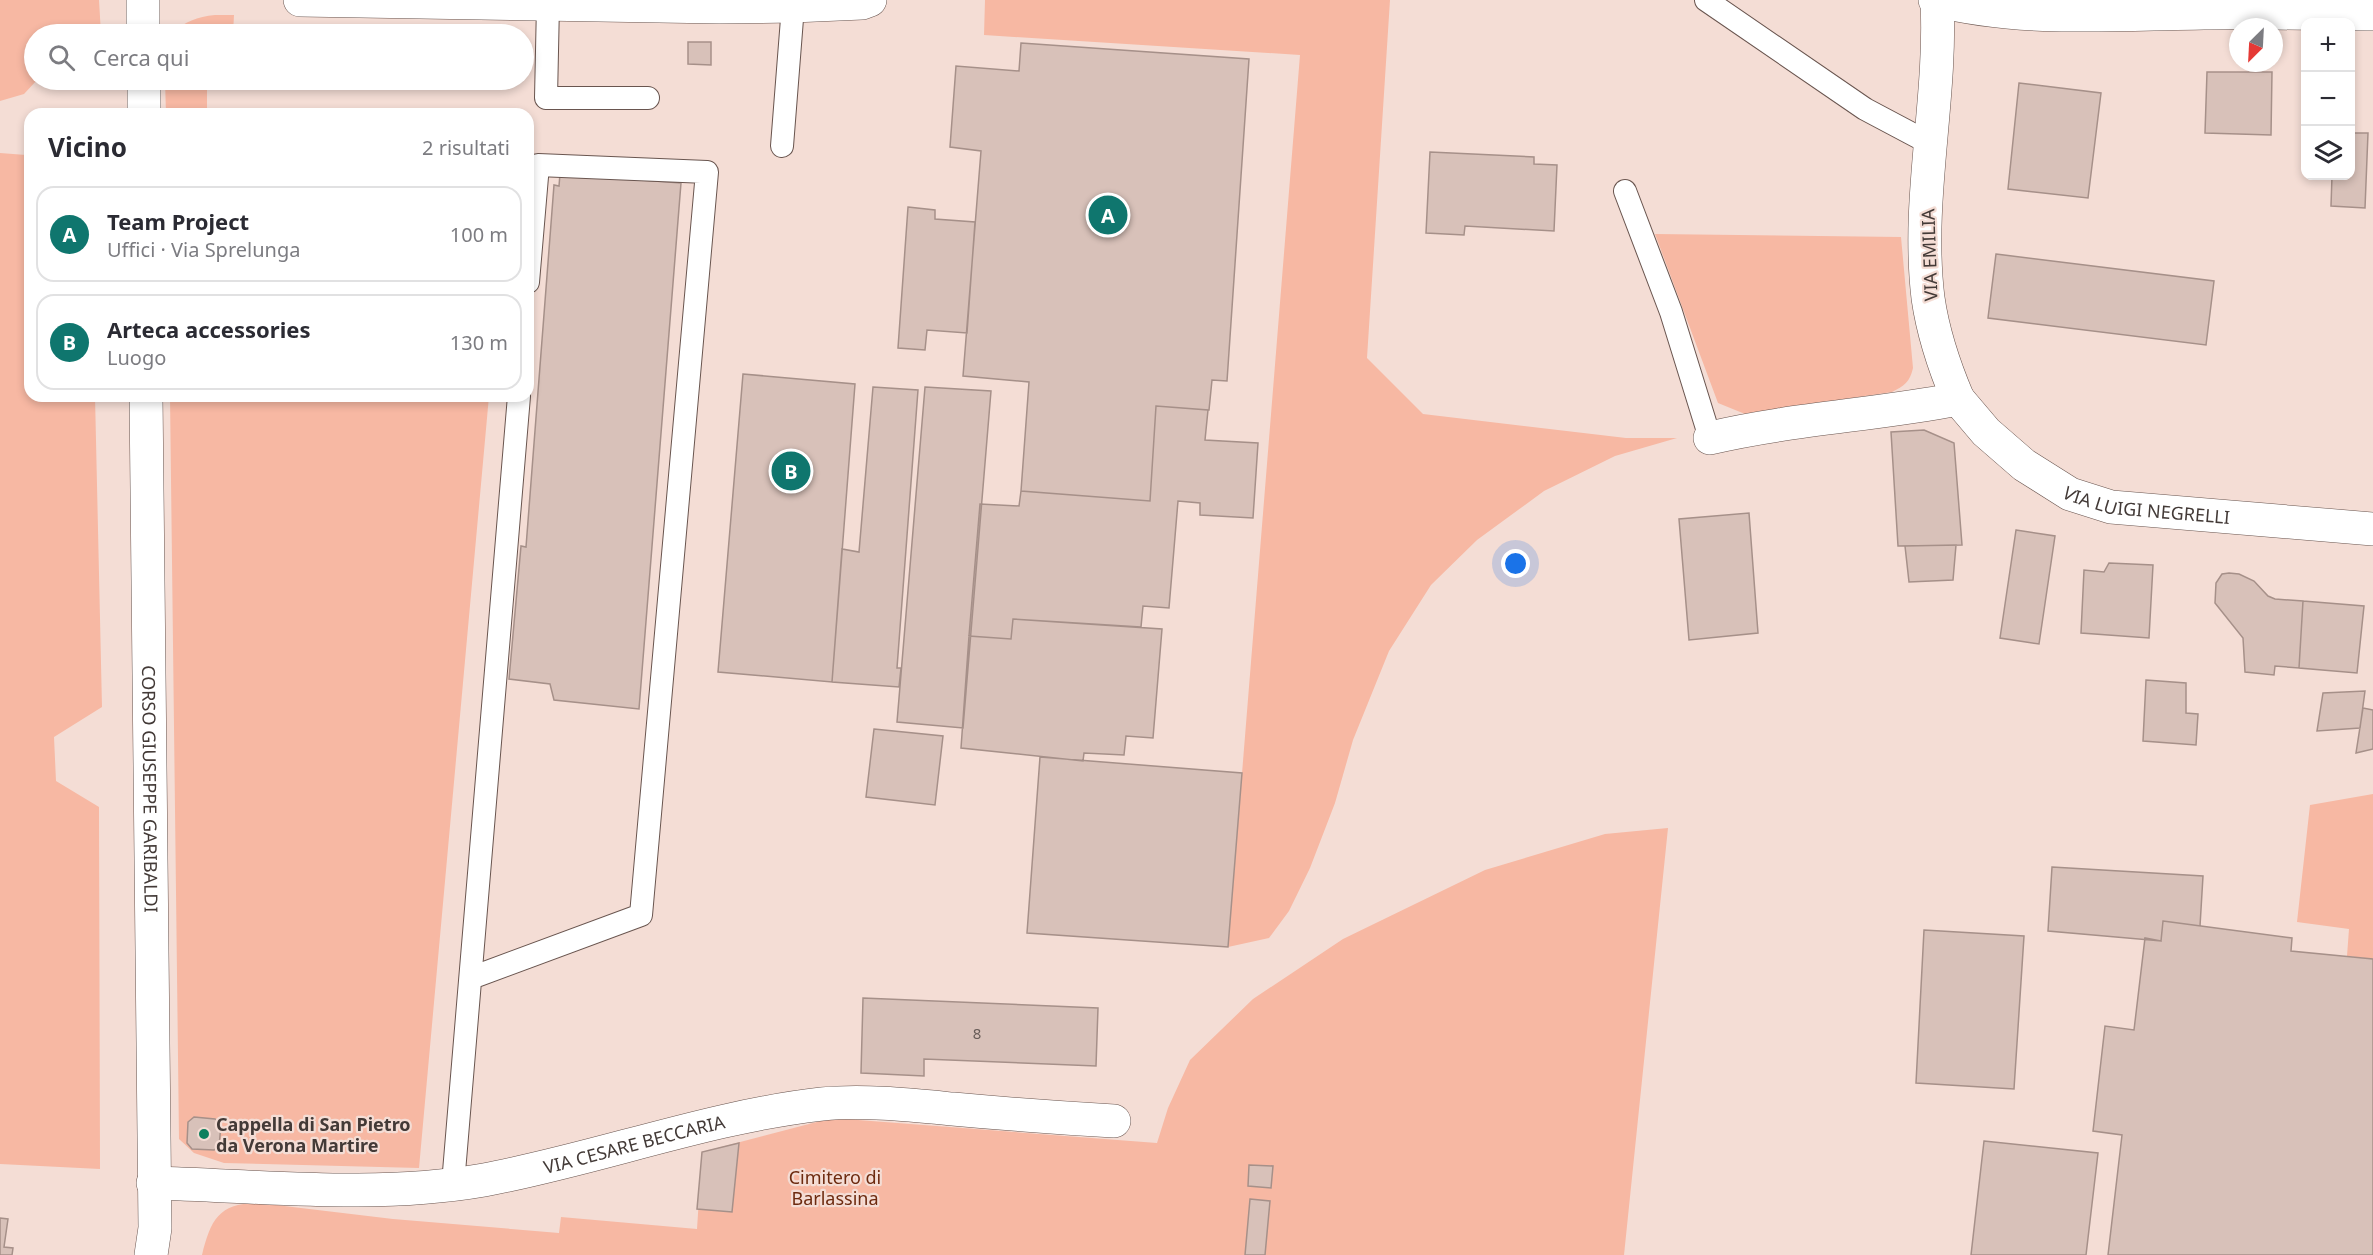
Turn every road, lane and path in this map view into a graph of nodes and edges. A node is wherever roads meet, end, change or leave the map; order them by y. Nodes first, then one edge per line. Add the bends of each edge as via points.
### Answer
1 (143, 0) edge
2 (300, 0) edge
3 (870, 0) edge
4 (1706, 0) edge
5 (1936, 0) edge
6 (548, 4) junction
7 (793, 6) junction
8 (2204, 6) edge
9 (2373, 14) edge
10 (143, 24) edge
11 (144, 90) edge
12 (648, 98) dead end
13 (144, 108) edge
14 (1931, 144) junction
15 (782, 146) dead end
16 (1624, 191) dead end
17 (534, 212) edge
18 (1958, 399) junction
19 (146, 402) edge
20 (519, 402) edge
21 (1710, 438) joint
22 (2373, 529) edge
23 (471, 978) junction
24 (1114, 1121) dead end
25 (153, 1183) junction
26 (453, 1184) junction
27 (157, 1246) edge

1 - 10 street
2 - 6 street
3 - 7 street
4 - 14 lane via 1865,109
5 - 8 street via 1988,10 2092,16
5 - 14 street, VIA EMILIA via 1939,42
6 - 7 street
6 - 12 lane via 546,98
7 - 15 lane
8 - 9 street
11 - 13 street
14 - 18 street, VIA EMILIA via 1925,256 1928,299 1940,355
16 - 21 lane via 1671,312
17 - 23 lane via 538,165 707,172 641,915
18 - 21 street
18 - 22 street, VIA LUIGI NEGRELLI via 1986,432 2024,465 2070,494 2101,504
19 - 25 street, CORSO GIUSEPPE GARIBALDI
20 - 23 lane
23 - 26 lane
24 - 26 street, VIA CESARE BECCARIA via 917,1106 824,1104
25 - 26 street, VIA CESARE BECCARIA via 358,1190
25 - 27 street, CORSO GIUSEPPE GARIBALDI

